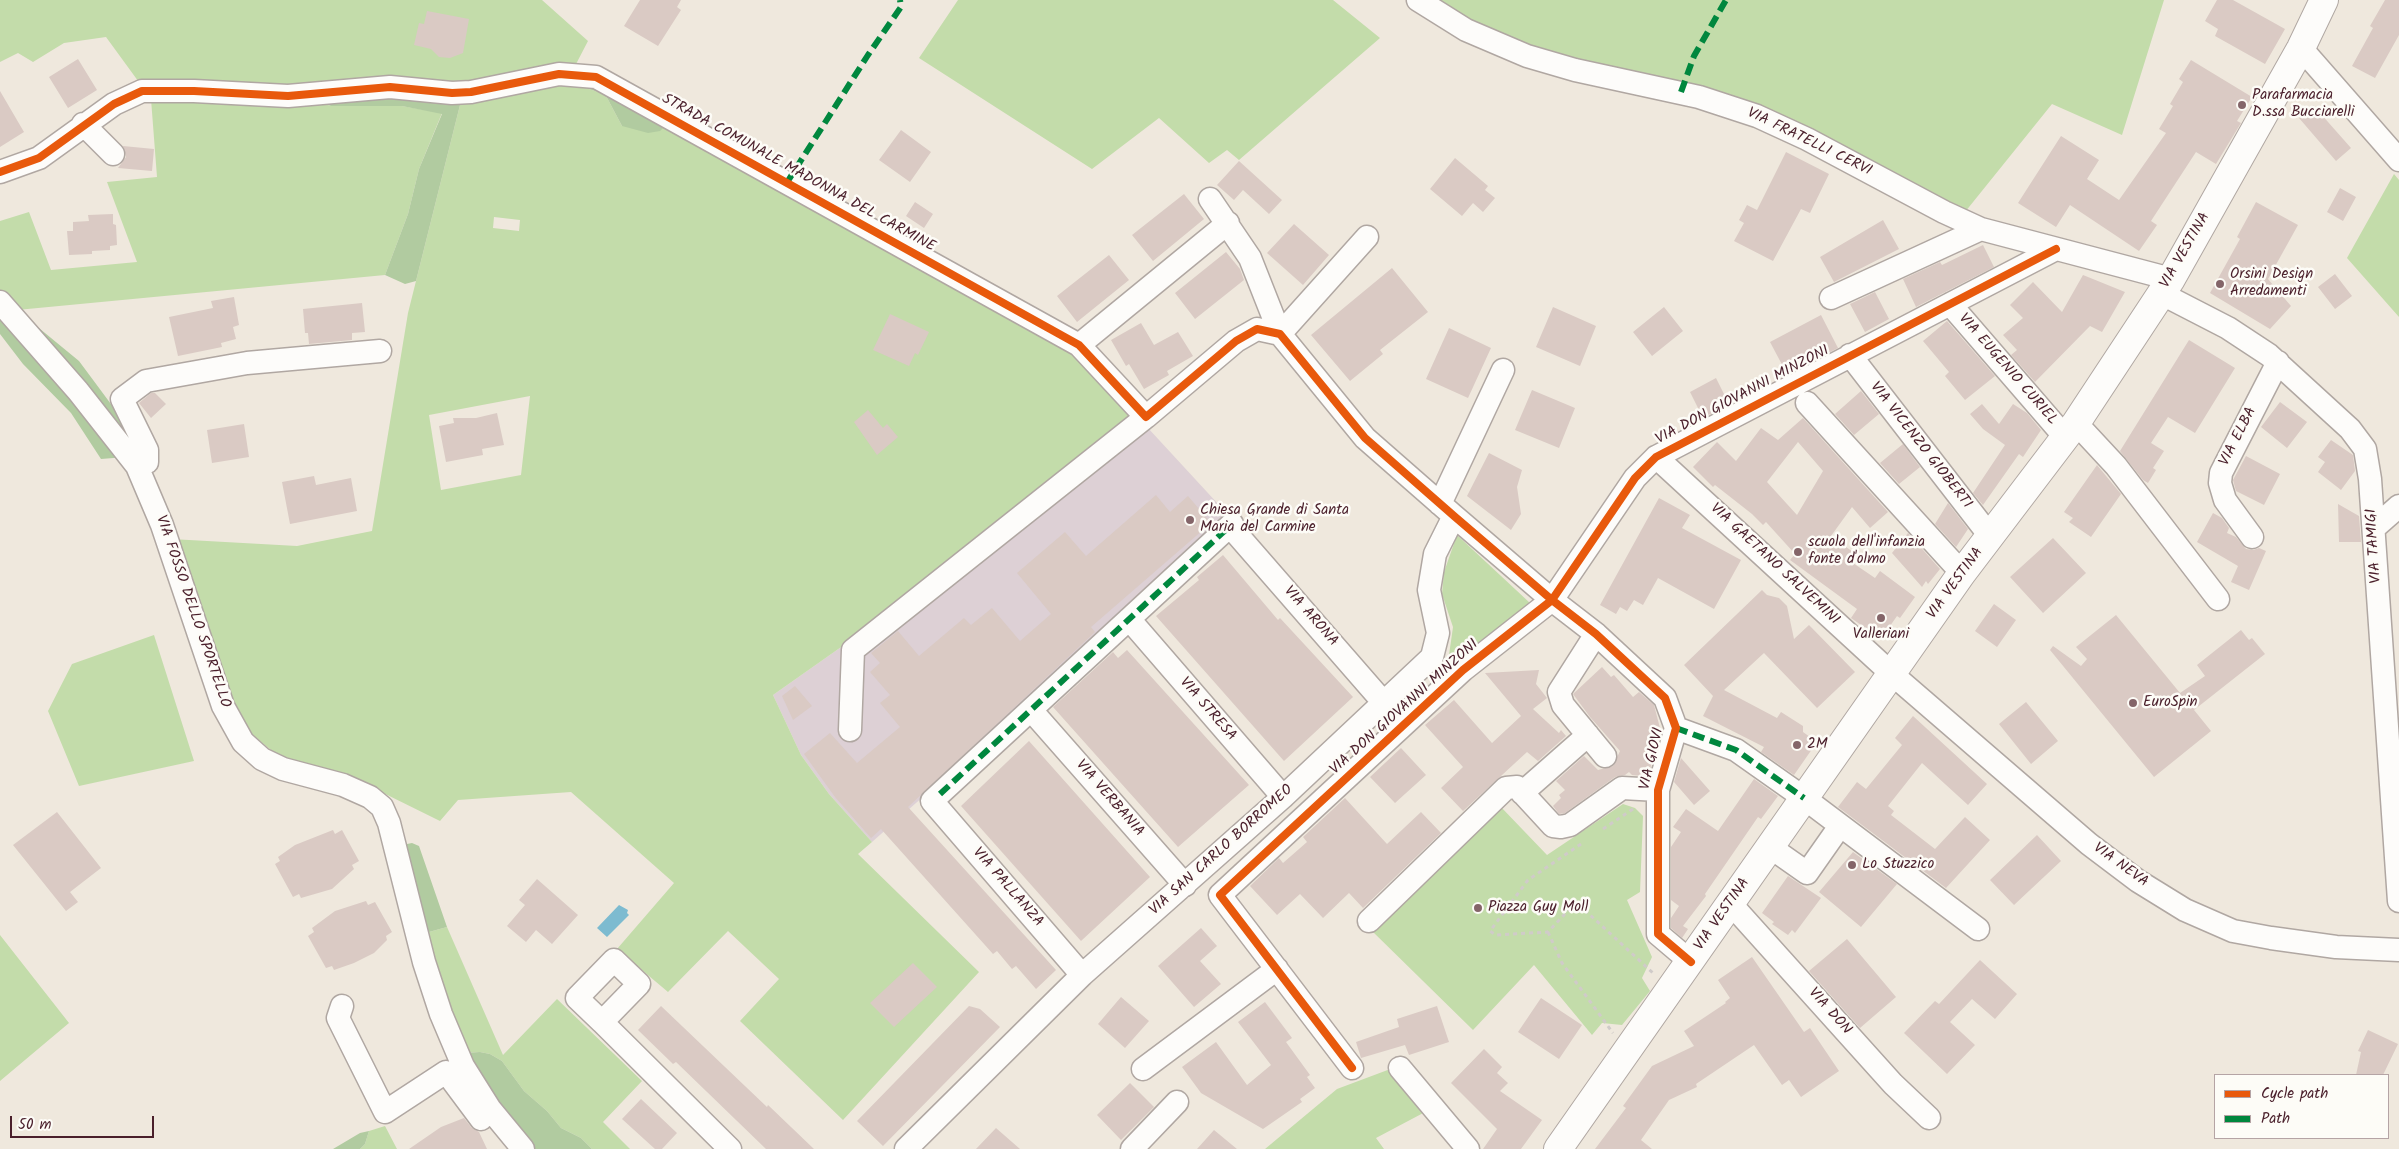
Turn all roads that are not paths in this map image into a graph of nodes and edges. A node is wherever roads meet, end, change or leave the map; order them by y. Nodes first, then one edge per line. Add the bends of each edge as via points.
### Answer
1 (1418, 0) edge
2 (2324, 0) edge
3 (2301, 48) junction
4 (83, 124) junction
5 (113, 154) dead end
6 (2399, 160) edge
7 (0, 172) edge
8 (1210, 199) dead end
9 (1228, 223) junction
10 (1981, 229) junction
11 (1367, 237) dead end
12 (2056, 249) junction
13 (2166, 286) junction
14 (1831, 298) dead end
15 (0, 302) edge
16 (1950, 304) junction
17 (1280, 334) junction
18 (1079, 345) junction
19 (380, 351) dead end
20 (1850, 355) junction
21 (2278, 362) junction
22 (1503, 370) dead end
23 (1808, 403) dead end
24 (1146, 417) junction
25 (2071, 430) junction
26 (1656, 457) junction
27 (137, 466) junction
28 (2399, 506) edge
29 (1447, 510) junction
30 (2374, 528) junction
31 (1990, 536) junction
32 (2252, 537) dead end
33 (1962, 573) junction
34 (2218, 599) dead end
35 (1552, 600) junction
36 (1130, 621) junction
37 (1596, 634) junction
38 (1892, 674) junction
39 (1384, 703) junction
40 (1032, 711) junction
41 (1676, 728) junction
42 (850, 730) dead end
43 (1588, 735) junction
44 (1605, 756) dead end
45 (1658, 790) junction
46 (1522, 793) junction
47 (1283, 797) junction
48 (1804, 798) junction
49 (1840, 826) junction
50 (1770, 847) junction
51 (1185, 885) junction
52 (2399, 901) edge
53 (1732, 904) junction
54 (1368, 922) dead end
55 (1978, 929) dead end
56 (2399, 950) edge
57 (1691, 962) junction
58 (1277, 969) junction
59 (1082, 975) junction
60 (342, 1006) dead end
61 (602, 1022) dead end
62 (1352, 1068) dead end
63 (1400, 1068) dead end
64 (1143, 1069) dead end
65 (1177, 1102) dead end
66 (1929, 1118) dead end
67 (505, 1149) edge
68 (523, 1149) edge
69 (730, 1149) edge
70 (906, 1149) edge
71 (1132, 1149) edge
72 (1468, 1149) edge
73 (1558, 1149) edge

1 - 10 street, VIA FRATELLI CERVI via 1466,30 1526,56 1690,95 1757,116
2 - 3 main road, VIA VESTINA
3 - 6 street
3 - 13 main road, VIA VESTINA
4 - 5 street
4 - 7 street, STRADA COMUNALE MADONNA DEL CARMINE via 39,158
4 - 18 street, STRADA COMUNALE MADONNA DEL CARMINE via 142,91 288,96 390,87 452,93 559,74 596,77
8 - 9 street
9 - 17 street via 1250,258
9 - 18 street
10 - 12 street, VIA FRATELLI CERVI
10 - 14 street
11 - 17 street
12 - 13 street, VIA FRATELLI CERVI
12 - 16 street, VIA DON GIOVANNI MINZONI
13 - 21 street, VIA TAMIGI
13 - 25 main road, VIA VESTINA
15 - 27 street, VIA FOSSO DELLO SPORTELLO via 78,391
16 - 20 street, VIA DON GIOVANNI MINZONI
16 - 25 street, VIA EUGENIO CURIEL
17 - 24 street via 1257,329 1236,341
17 - 29 street via 1365,438
18 - 24 street, STRADA COMUNALE MADONNA DEL CARMINE
19 - 27 street via 247,363 146,381 122,399 147,450 147,462
20 - 26 street, VIA DON GIOVANNI MINZONI
20 - 31 street, VIA VICENZO GIOBERTI
21 - 30 street, VIA TAMIGI via 2350,429 2365,449
21 - 32 street, VIA ELBA via 2226,459 2220,478 2225,500
22 - 29 street, VIA SAN CARLO BORROMEO
23 - 33 street
24 - 42 street via 853,650
25 - 31 main road, VIA VESTINA
25 - 34 street, VIA EUGENIO CURIEL via 2116,466
26 - 35 street, VIA DON GIOVANNI MINZONI via 1635,478
26 - 38 street, VIA GAETANO SALVEMINI
27 - 68 street, VIA FOSSO DELLO SPORTELLO via 162,525 223,706 243,742 262,759 283,769 343,785 370,797 382,807 441,1014 463,1066 490,1108
28 - 30 street
29 - 35 street, VIA GIOVI
29 - 39 street, VIA SAN CARLO BORROMEO via 1429,590 1438,633 1432,657
30 - 52 street, VIA TAMIGI
31 - 33 main road, VIA VESTINA
33 - 38 main road, VIA VESTINA
35 - 37 street, VIA GIOVI
35 - 58 street, VIA DON GIOVANNI MINZONI via 1463,670 1220,895
36 - 39 street, VIA ARONA via 1234,528
36 - 40 street
36 - 47 street, VIA STRESA
37 - 41 street, VIA GIOVI via 1665,698
37 - 43 street via 1559,692 1563,705
38 - 48 main road, VIA VESTINA
38 - 56 street, VIA NEVA via 2108,860 2185,910 2222,927 2257,936 2336,947
39 - 47 street, VIA SAN CARLO BORROMEO
40 - 51 street, VIA VERBANIA
40 - 59 street, VIA PALLANZA via 936,797
41 - 45 street, VIA GIOVI
41 - 48 street via 1736,750
43 - 44 street
43 - 46 street
45 - 46 street, VIA GIOVI via 1622,788 1570,825 1561,827 1553,826
45 - 57 street, VIA GIOVI via 1658,934
46 - 54 street via 1516,787 1506,788
47 - 51 street, VIA SAN CARLO BORROMEO
48 - 49 street
48 - 50 main road, VIA VESTINA
49 - 50 street via 1807,873
49 - 55 street
50 - 53 main road, VIA VESTINA
51 - 59 street, VIA SAN CARLO BORROMEO
53 - 57 main road, VIA VESTINA
53 - 66 street, VIA DON via 1893,1084
57 - 73 main road, VIA VESTINA
58 - 62 street, VIA DON GIOVANNI MINZONI
58 - 64 street
59 - 70 street, VIA SAN CARLO BORROMEO
60 - 67 street via 338,1018 385,1112 446,1072
61 - 69 street
63 - 72 street
65 - 71 street

